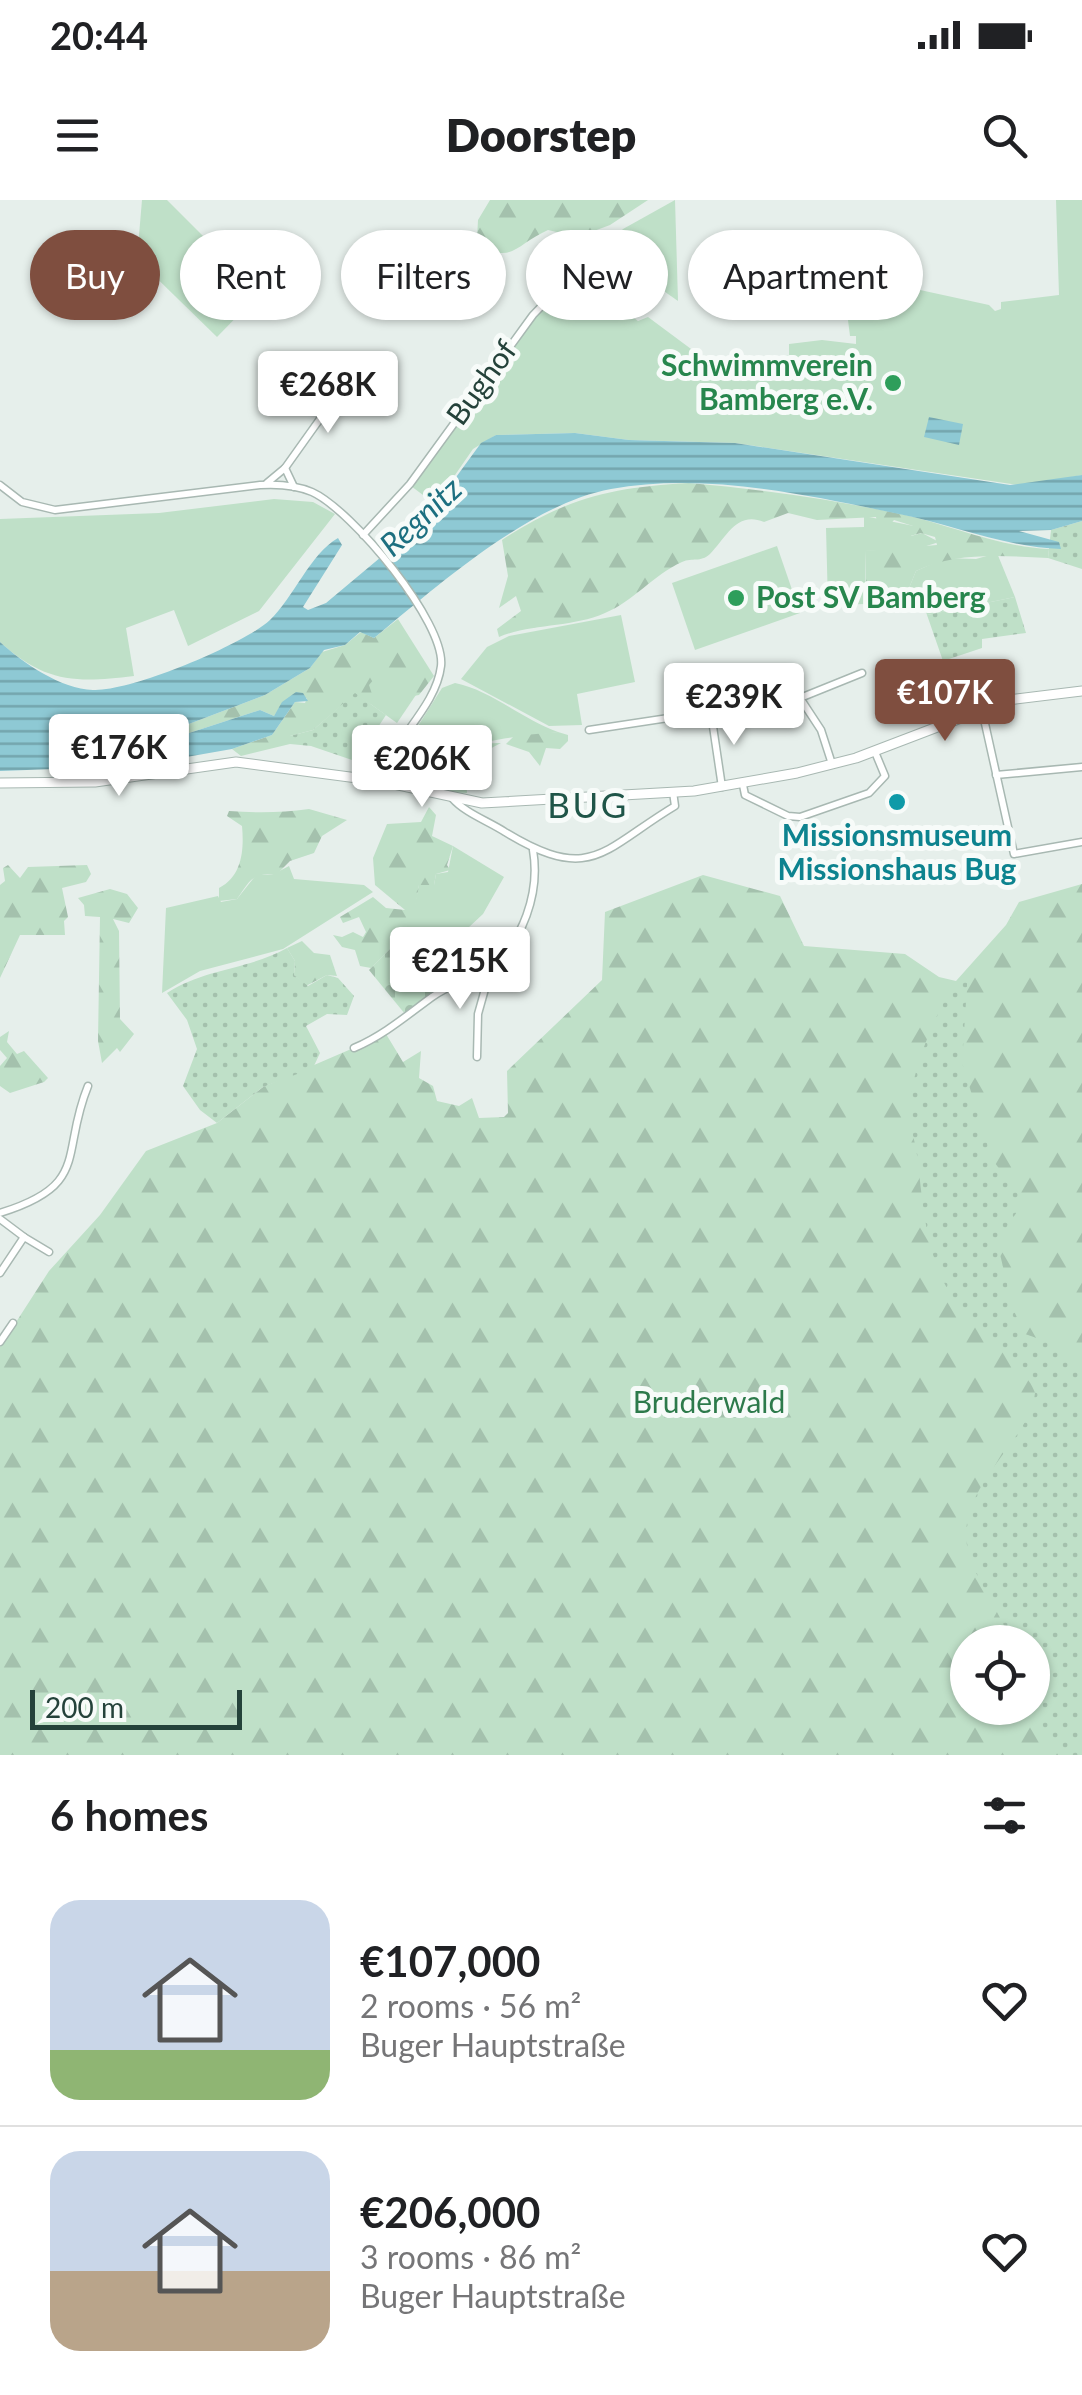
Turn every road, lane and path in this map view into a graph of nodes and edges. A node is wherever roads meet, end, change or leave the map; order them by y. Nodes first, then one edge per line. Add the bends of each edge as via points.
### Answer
1 (529, 320) edge
2 (362, 360) dead end
3 (286, 468) junction
4 (266, 484) junction
5 (0, 485) edge
6 (294, 487) junction
7 (362, 535) junction
8 (862, 673) dead end
9 (1082, 691) edge
10 (800, 698) junction
11 (982, 708) junction
12 (711, 713) junction
13 (589, 730) dead end
14 (874, 752) junction
15 (832, 764) junction
16 (1082, 767) edge
17 (996, 775) junction
18 (380, 781) junction
19 (0, 782) edge
20 (743, 784) junction
21 (722, 788) junction
22 (673, 792) junction
23 (451, 797) junction
24 (1082, 842) edge
25 (534, 850) junction
26 (492, 964) junction
27 (354, 1048) dead end
28 (478, 1057) dead end
29 (88, 1086) dead end
30 (0, 1216) edge
31 (24, 1238) junction
32 (49, 1252) dead end
33 (0, 1273) edge
34 (13, 1323) dead end
35 (0, 1342) edge

1 - 7 street, Bughof via 410,484
2 - 3 street
3 - 4 street
3 - 6 street
4 - 5 street via 55,510 22,502
4 - 6 street
6 - 7 street via 322,498
7 - 18 street via 439,642 438,678
8 - 10 street
9 - 11 street via 1022,696
10 - 12 street
10 - 15 street
11 - 14 street
11 - 17 street
12 - 13 street
12 - 21 street
14 - 15 street
14 - 20 street via 885,776 870,793 800,817 745,795
15 - 20 street
16 - 17 street
17 - 24 street via 1014,854
18 - 19 street via 226,762 95,782
18 - 23 street
20 - 21 street
21 - 22 street
22 - 23 street via 495,803
22 - 25 street via 675,806 617,848 579,858
23 - 25 street
25 - 26 street via 534,900
26 - 27 street
26 - 28 street via 478,1014
29 - 30 street via 70,1158 55,1186
30 - 31 street
31 - 32 street
31 - 33 street
34 - 35 street

